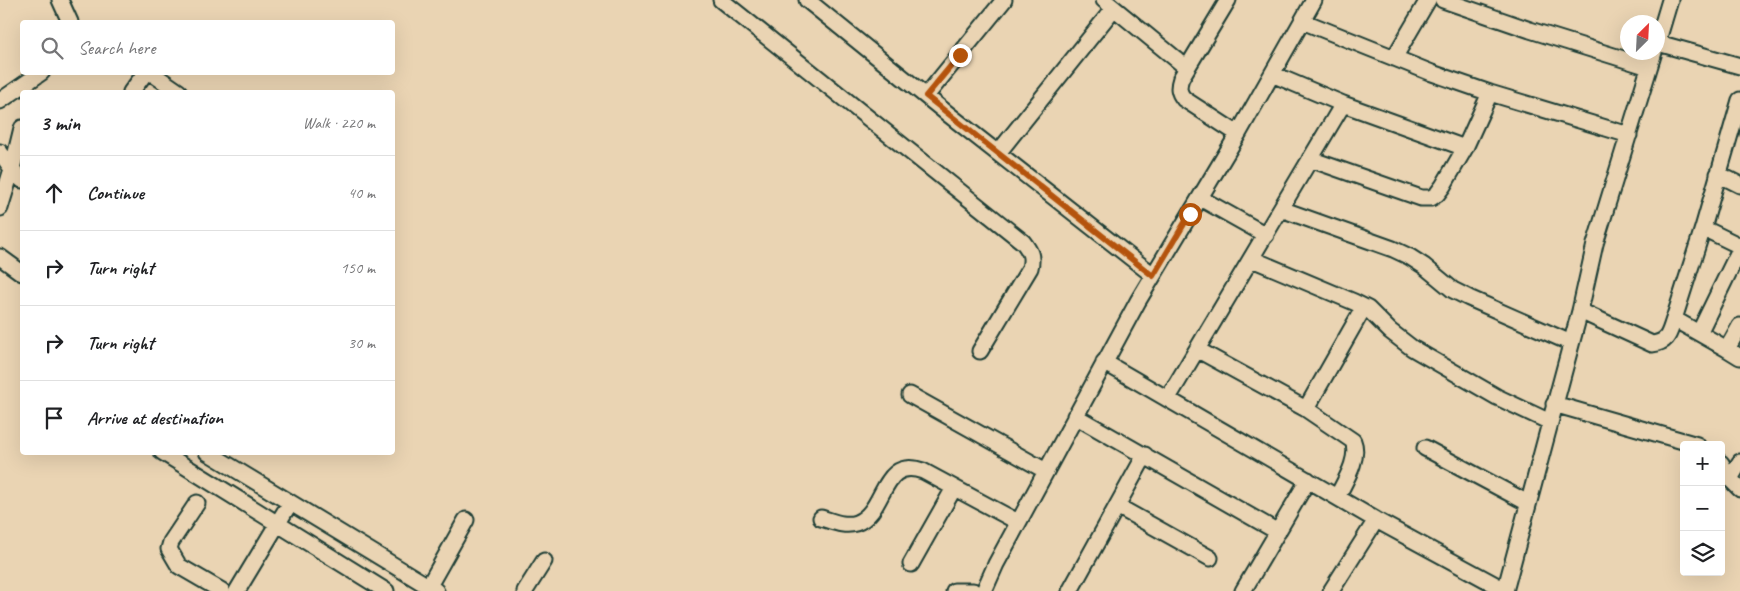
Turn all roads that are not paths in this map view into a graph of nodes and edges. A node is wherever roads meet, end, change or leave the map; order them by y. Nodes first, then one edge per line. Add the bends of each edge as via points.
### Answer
1 (60, 0) edge
2 (722, 0) edge
3 (807, 0) edge
4 (1004, 0) edge
5 (1228, 0) edge
6 (1314, 0) edge
7 (1428, 0) edge
8 (1443, 0) edge
9 (1670, 0) edge
10 (1109, 4) edge
11 (1665, 18) edge
12 (69, 20) edge
13 (1302, 21) junction
14 (1665, 44) edge
15 (1394, 58) junction
16 (1652, 60) edge
17 (1740, 66) edge
18 (1650, 67) junction
19 (1187, 68) junction
20 (1272, 74) junction
21 (38, 75) edge
22 (144, 75) edge
23 (154, 75) edge
24 (32, 90) edge
25 (132, 90) edge
26 (176, 90) edge
27 (1490, 93) junction
28 (926, 96) junction
29 (1740, 100) edge
30 (0, 101) edge
31 (1343, 104) junction
32 (1238, 134) junction
33 (1629, 135) junction
34 (20, 147) edge
35 (1465, 148) junction
36 (0, 152) edge
37 (998, 153) junction
38 (1310, 159) junction
39 (1718, 174) junction
40 (17, 175) edge
41 (1740, 185) edge
42 (1200, 198) junction
43 (0, 208) edge
44 (1281, 209) junction
45 (1703, 228) junction
46 (1266, 235) junction
47 (1740, 248) edge
48 (0, 258) edge
49 (1252, 259) junction
50 (20, 272) edge
51 (1153, 276) junction
52 (1364, 307) junction
53 (1580, 311) junction
54 (1674, 319) junction
55 (1740, 326) edge
56 (1699, 333) junction
57 (1571, 343) junction
58 (1198, 350) junction
59 (980, 351) dead end
60 (1734, 353) edge
61 (1104, 362) junction
62 (910, 395) dead end
63 (1168, 398) junction
64 (1554, 404) junction
65 (1306, 409) junction
66 (1075, 416) junction
67 (1550, 422) junction
68 (1683, 441) edge
69 (1425, 448) dead end
70 (167, 455) edge
71 (212, 455) edge
72 (1145, 455) junction
73 (1740, 462) edge
74 (1725, 469) edge
75 (1046, 471) junction
76 (1308, 480) junction
77 (1735, 484) edge
78 (954, 488) junction
79 (1337, 497) junction
80 (1528, 502) junction
81 (197, 503) dead end
82 (290, 503) junction
83 (1117, 506) junction
84 (821, 518) dead end
85 (466, 520) dead end
86 (1376, 520) junction
87 (1018, 522) junction
88 (277, 524) junction
89 (1278, 532) junction
90 (1210, 558) dead end
91 (544, 561) dead end
92 (912, 564) dead end
93 (430, 590) edge
94 (1505, 590) edge
95 (222, 591) edge
96 (237, 591) edge
97 (386, 591) edge
98 (525, 591) edge
99 (954, 591) edge
100 (973, 591) edge
101 (984, 591) edge
102 (1070, 591) edge
103 (1243, 591) edge
104 (1331, 591) edge

1 - 12 street
2 - 59 street via 1023,242 1030,251 1030,268
3 - 28 street
4 - 28 street
5 - 19 street
6 - 13 street
7 - 15 street
8 - 18 street
9 - 11 street
10 - 19 street
10 - 37 street
13 - 15 street
13 - 20 street
14 - 17 street
15 - 27 street
16 - 18 street
18 - 33 street
19 - 32 street via 1179,93
20 - 31 street
20 - 32 street
21 - 24 street
21 - 30 street
22 - 25 street
23 - 26 street
27 - 33 street
27 - 35 street
28 - 37 street
29 - 39 street
31 - 35 street
31 - 38 street
32 - 42 street
33 - 53 street via 1595,244
34 - 40 street
35 - 38 street via 1444,186 1430,198 1421,198
36 - 40 street
37 - 51 street
38 - 44 street
39 - 41 street
39 - 45 street
40 - 43 street
42 - 46 street
42 - 51 street
44 - 46 street
44 - 57 street via 1393,249 1417,262 1453,290
45 - 47 street
45 - 54 street
46 - 49 street
47 - 56 street
48 - 50 street
49 - 52 street
49 - 58 street
51 - 61 street
52 - 65 street
52 - 67 street via 1412,348 1497,397
53 - 54 street via 1652,344 1666,340
53 - 57 street
54 - 56 street
55 - 60 street
56 - 60 street
57 - 64 street
58 - 63 street
58 - 65 street
61 - 63 street
61 - 66 street
62 - 75 street
63 - 76 street
64 - 67 street
64 - 68 street
65 - 79 street via 1347,435 1356,448 1356,456
66 - 72 street
66 - 75 street
67 - 80 street
69 - 80 street
70 - 88 street
71 - 82 street
72 - 83 street
72 - 89 street
73 - 77 street
74 - 77 street
75 - 87 street
76 - 79 street
76 - 89 street
78 - 84 street via 923,471 906,468 896,472 867,515 856,523 842,524
78 - 87 street
78 - 92 street
79 - 86 street
80 - 94 street
81 - 95 street via 169,549 179,566
82 - 88 street
82 - 93 street
83 - 90 street
83 - 102 street
85 - 93 street
86 - 94 street
86 - 104 street
87 - 101 street
88 - 96 street
88 - 97 street
89 - 103 street
91 - 98 street
99 - 100 street

